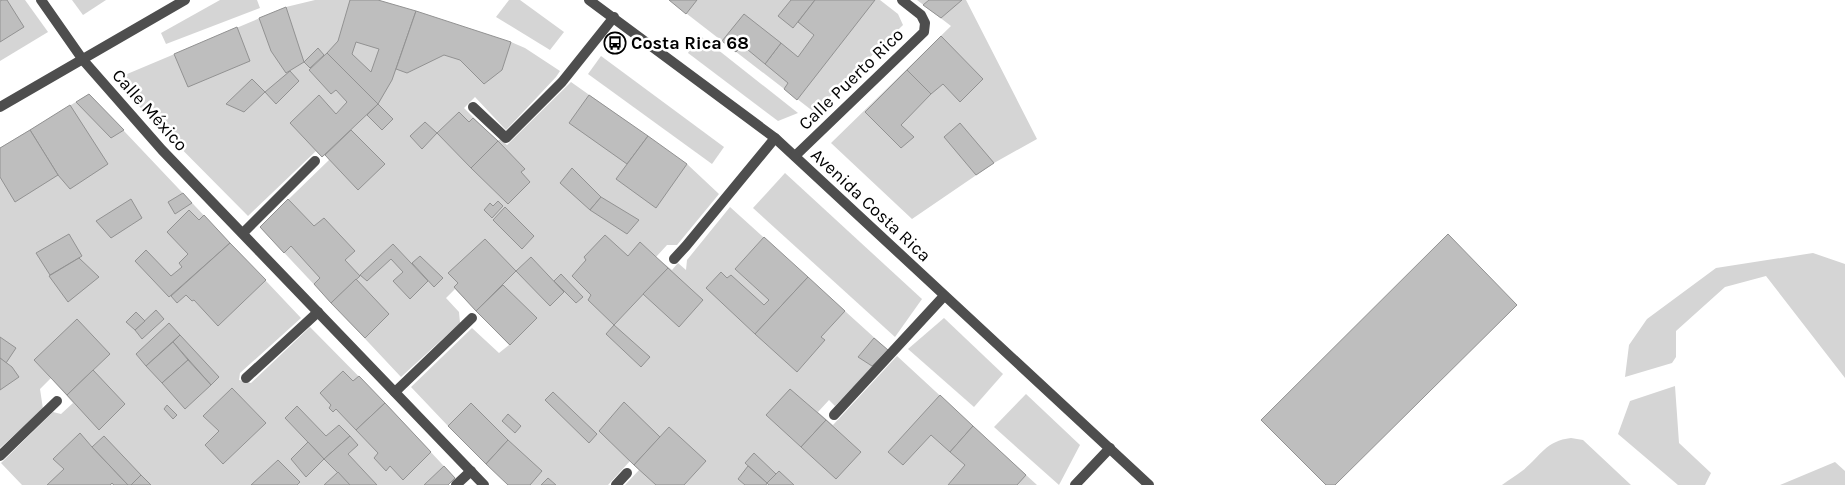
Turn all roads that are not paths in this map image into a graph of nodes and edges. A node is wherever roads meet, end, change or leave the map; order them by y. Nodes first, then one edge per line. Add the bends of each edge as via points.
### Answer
1 (41, 0) edge
2 (185, 0) edge
3 (589, 0) edge
4 (902, 0) edge
5 (614, 17) junction
6 (83, 60) junction
7 (0, 107) edge
8 (473, 107) dead end
9 (776, 138) junction
10 (795, 156) junction
11 (316, 161) dead end
12 (243, 234) junction
13 (674, 259) dead end
14 (944, 296) junction
15 (318, 312) junction
16 (472, 318) dead end
17 (246, 378) dead end
18 (396, 392) junction
19 (57, 401) dead end
20 (834, 415) dead end
21 (1110, 448) junction
22 (0, 456) edge
23 (471, 471) junction
24 (627, 473) dead end
25 (456, 485) edge
26 (484, 485) edge
27 (616, 485) edge
28 (1075, 485) edge
29 (1149, 485) edge

1 - 6 street, Calle México
2 - 6 street
3 - 5 street, Avenida Costa Rica
4 - 10 street, Calle Puerto Rico via 921,15 925,23 924,32
5 - 8 street via 562,82 506,138
5 - 9 street, Avenida Costa Rica
6 - 7 street
6 - 12 street, Calle México via 162,150
9 - 10 street, Avenida Costa Rica
9 - 13 street
10 - 14 street, Avenida Costa Rica
11 - 12 street
12 - 15 street, Calle México
14 - 20 street
14 - 21 street, Avenida Costa Rica
15 - 17 street
15 - 18 street, Calle México
16 - 18 street
18 - 23 street, Calle México
19 - 22 street
21 - 28 street
21 - 29 street, Avenida Costa Rica
23 - 25 street
23 - 26 street, Calle México
24 - 27 street

